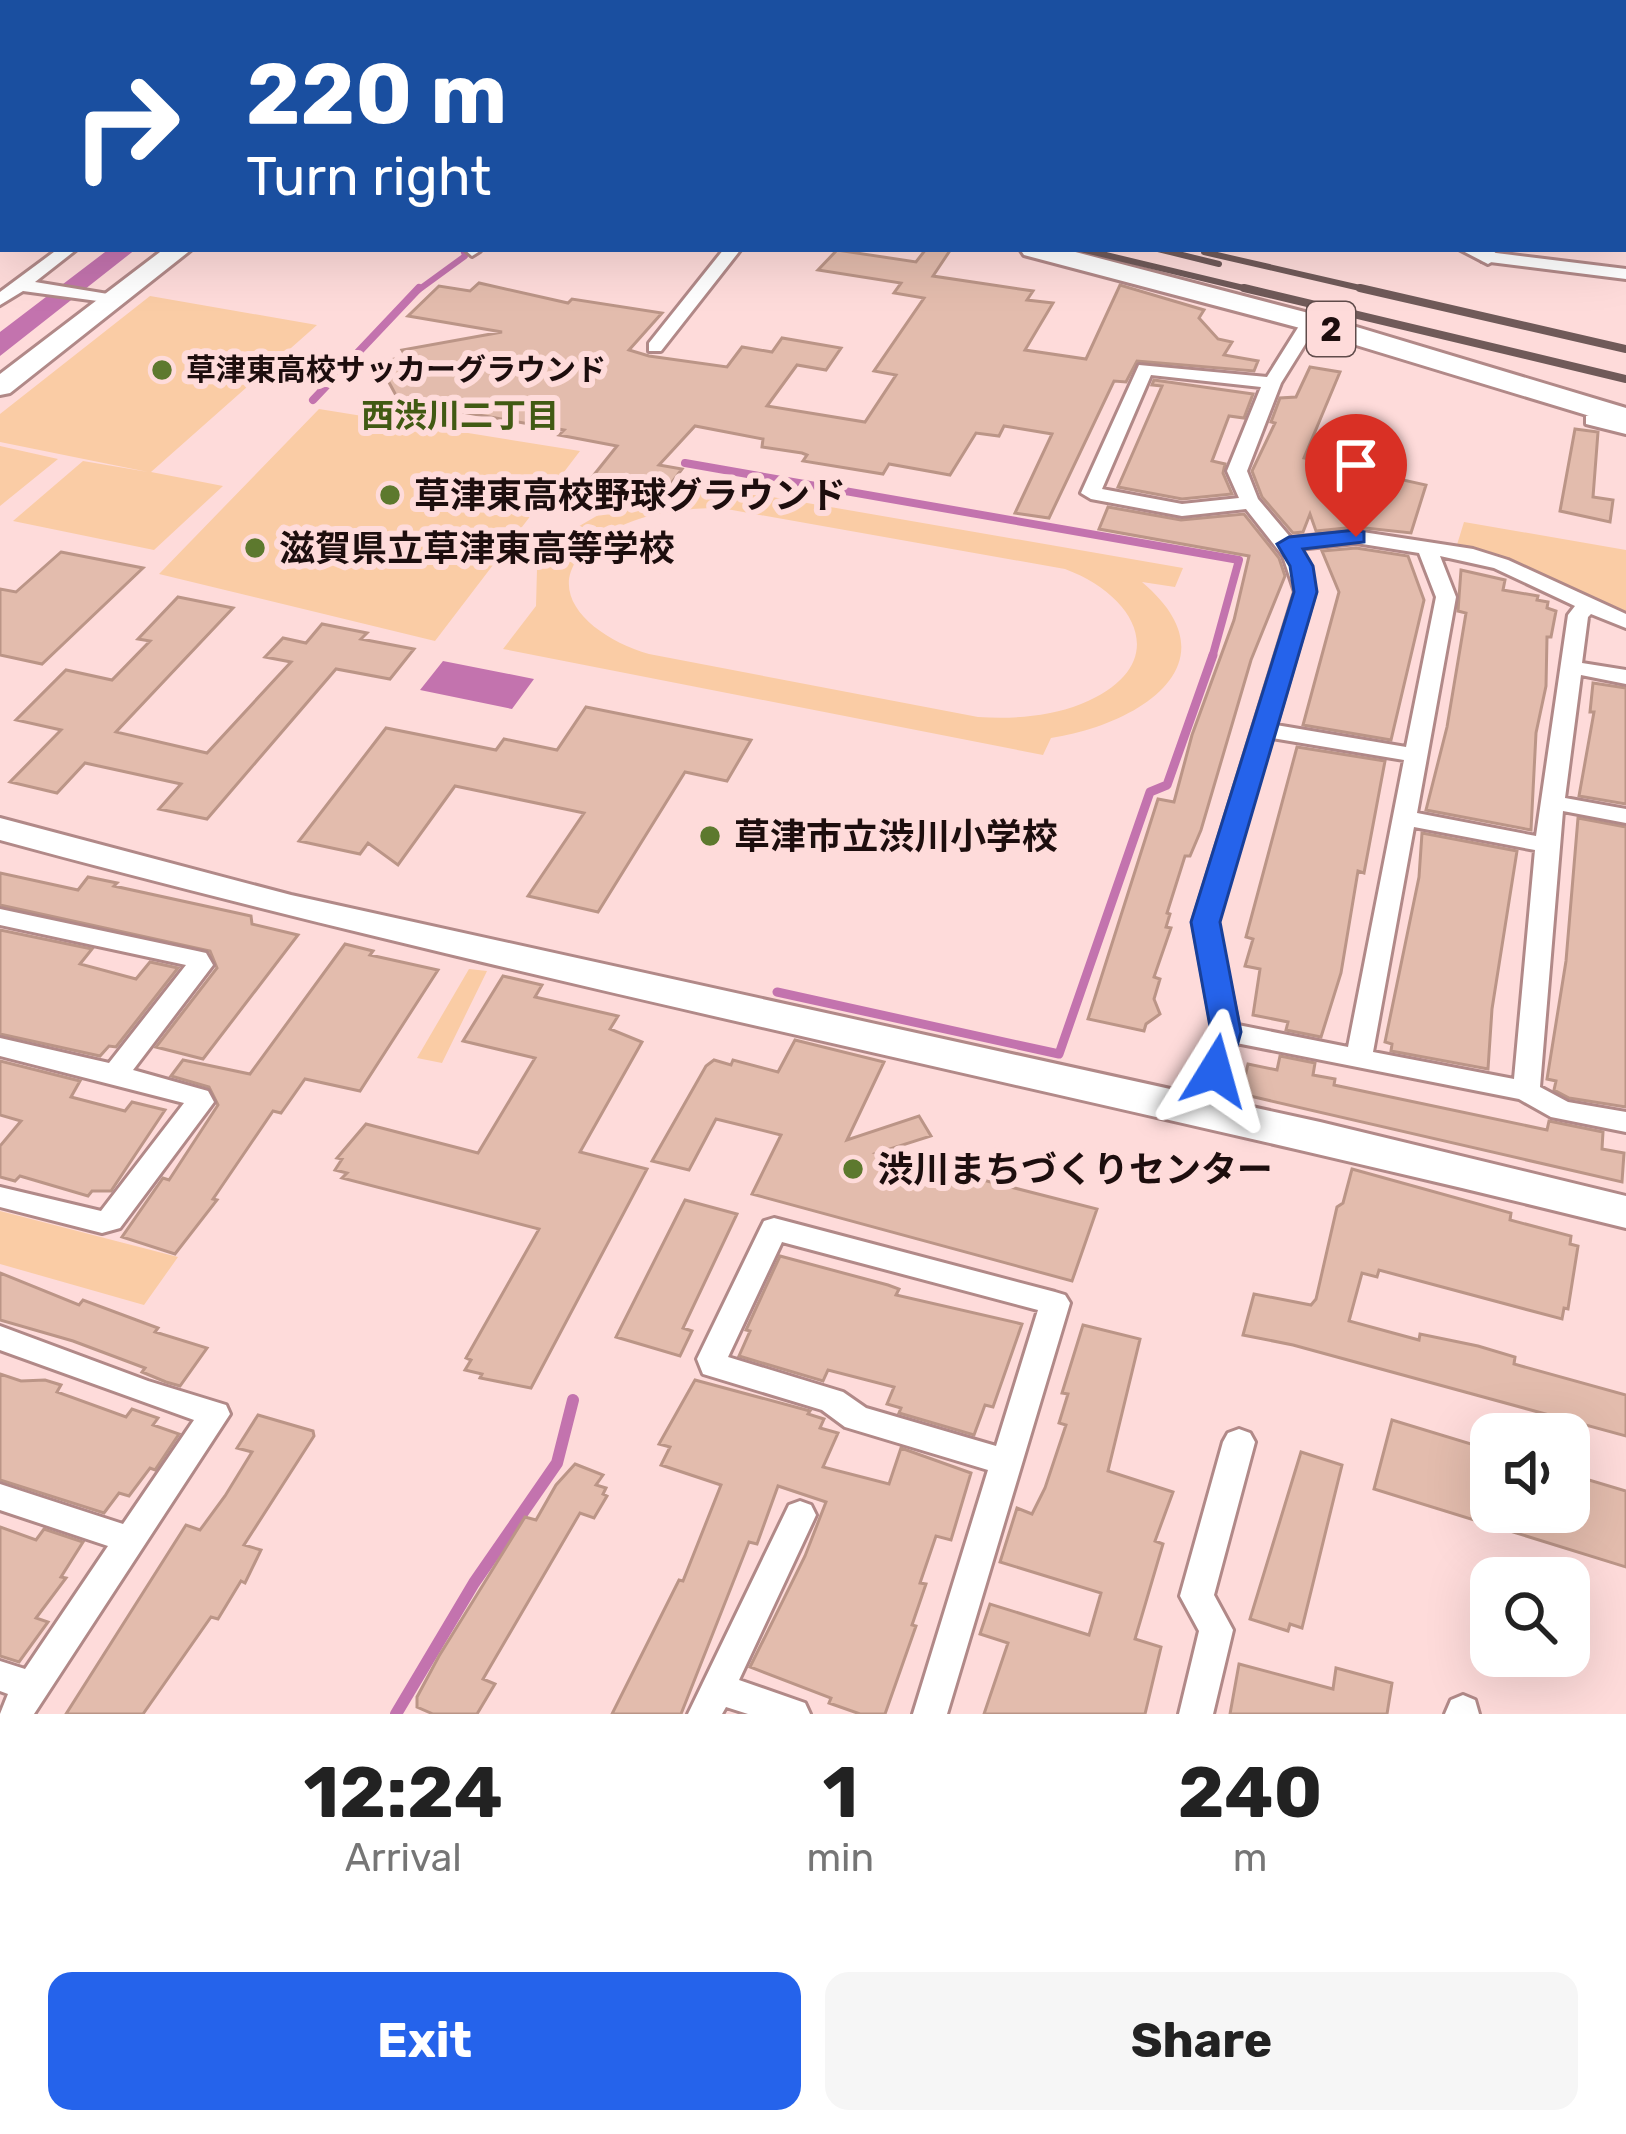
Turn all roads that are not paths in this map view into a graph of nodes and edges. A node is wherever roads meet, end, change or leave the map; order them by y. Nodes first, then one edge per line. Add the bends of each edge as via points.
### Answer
1 (65, 252) edge
2 (175, 252) edge
3 (731, 252) edge
4 (1044, 252) edge
5 (1479, 253) edge
6 (1626, 274) edge
7 (8, 291) edge
8 (114, 300) junction
9 (1310, 322) junction
10 (656, 347) dead end
11 (1475, 374) junction
12 (1272, 383) junction
13 (0, 387) edge
14 (1626, 409) edge
15 (1626, 418) edge
16 (1593, 420) dead end
17 (1626, 428) edge
18 (1252, 503) junction
19 (1289, 544) junction
20 (1428, 550) junction
21 (1588, 604) junction
22 (1626, 622) edge
23 (1571, 667) junction
24 (1626, 676) edge
25 (1262, 729) junction
26 (1413, 755) junction
27 (1556, 803) junction
28 (1626, 816) edge
29 (1406, 818) junction
30 (0, 829) edge
31 (1547, 845) junction
32 (0, 917) edge
33 (1226, 1032) junction
34 (0, 1047) edge
35 (1359, 1057) junction
36 (115, 1074) junction
37 (1526, 1091) junction
38 (1203, 1111) junction
39 (1626, 1122) edge
40 (0, 1197) edge
41 (1626, 1212) edge
42 (0, 1338) edge
43 (1239, 1442) dead end
44 (1008, 1462) junction
45 (0, 1497) edge
46 (800, 1515) dead end
47 (130, 1540) junction
48 (16, 1692) edge
49 (711, 1701) edge
50 (794, 1714) edge
51 (929, 1714) edge
52 (1196, 1714) edge

1 - 7 street
2 - 8 street
3 - 10 street
4 - 9 main road, 2
5 - 6 street
7 - 8 street
8 - 13 street
9 - 11 main road, 2
9 - 12 street
11 - 14 street via 1508,375
11 - 15 main road, 2
12 - 18 street via 1237,471
12 - 18 street via 1145,369 1091,493 1182,510
16 - 17 street
18 - 19 street
19 - 20 street via 1356,537
19 - 25 street via 1305,592
20 - 21 street via 1501,563
20 - 26 street via 1446,597
21 - 22 street
21 - 23 street via 1578,615
23 - 24 street
23 - 27 street
25 - 26 street
25 - 33 street via 1205,922
26 - 29 street
27 - 28 street
27 - 31 street
29 - 31 street
29 - 35 street
30 - 38 street via 291,908
31 - 37 street
32 - 36 street via 197,959
33 - 35 street
33 - 38 street
34 - 36 street
35 - 37 street
36 - 40 street via 200,1102 110,1220
37 - 39 street via 1561,1110
38 - 41 street
42 - 47 street via 214,1411
43 - 52 street via 1197,1596 1216,1630
44 - 44 street via 1055,1303 774,1229 714,1365
44 - 51 street
45 - 47 street
46 - 49 street
47 - 48 street
49 - 50 street

